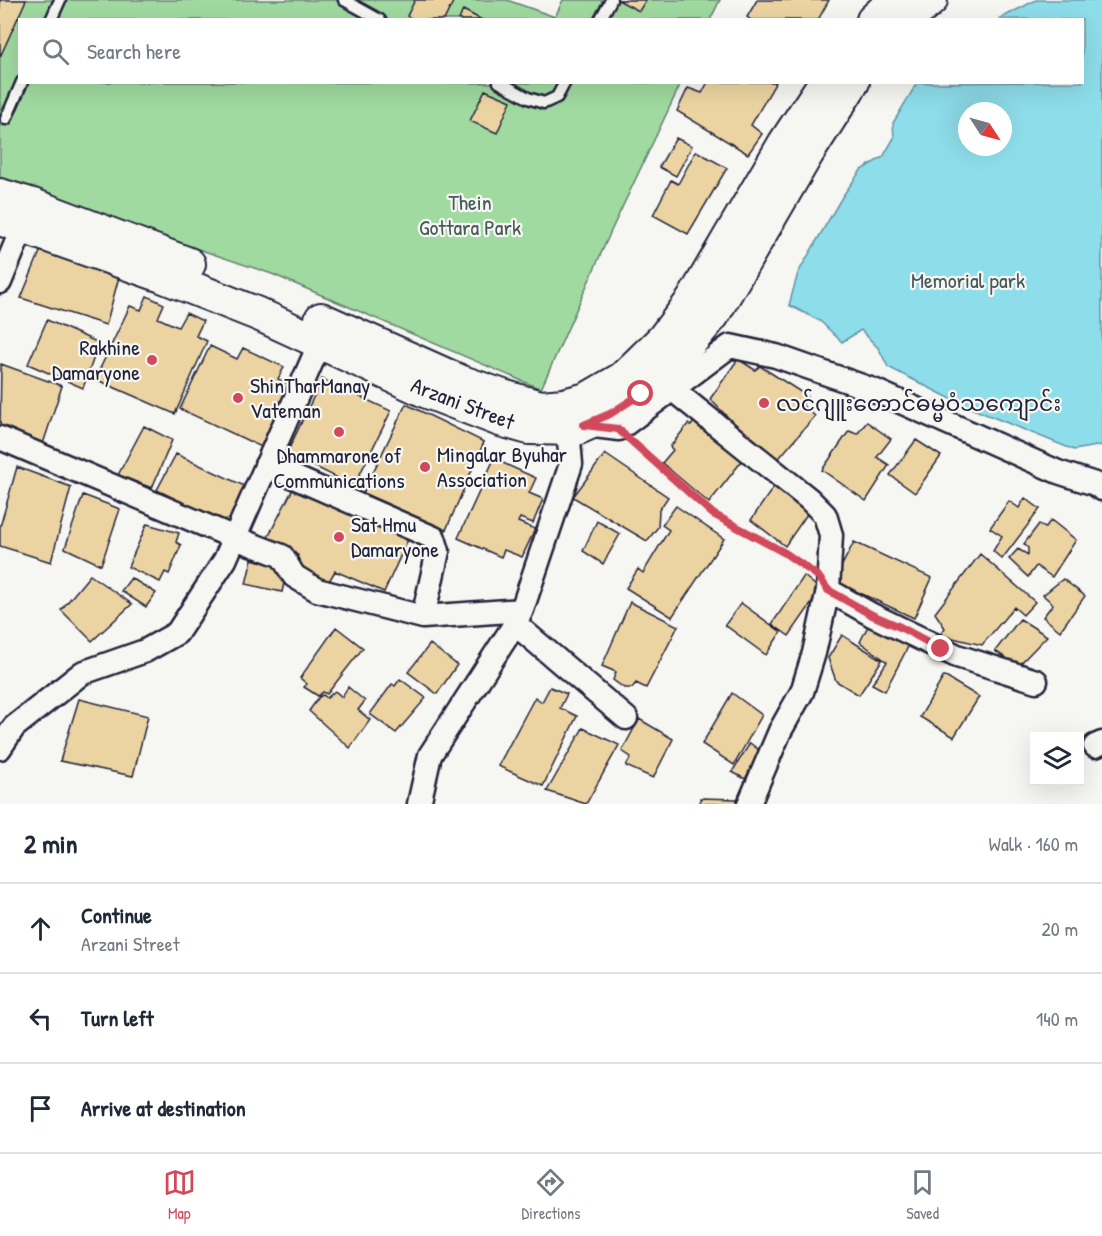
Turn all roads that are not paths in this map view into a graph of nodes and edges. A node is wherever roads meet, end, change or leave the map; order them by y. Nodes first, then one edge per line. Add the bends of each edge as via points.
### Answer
1 (60, 0) edge
2 (344, 0) edge
3 (611, 0) edge
4 (895, 0) edge
5 (52, 18) edge
6 (376, 18) edge
7 (601, 18) edge
8 (875, 18) edge
9 (21, 84) edge
10 (503, 84) edge
11 (564, 84) edge
12 (824, 84) edge
13 (851, 84) edge
14 (6, 119) dead end
15 (795, 149) junction
16 (0, 195) edge
17 (18, 217) edge
18 (0, 282) edge
19 (703, 308) junction
20 (324, 332) junction
21 (674, 390) junction
22 (576, 427) junction
23 (0, 438) edge
24 (267, 465) junction
25 (1102, 489) edge
26 (235, 538) junction
27 (828, 590) junction
28 (423, 617) junction
29 (518, 617) junction
30 (1036, 681) dead end
31 (626, 718) dead end
32 (0, 748) edge
33 (419, 804) edge
34 (750, 804) edge

1 - 5 lane
2 - 6 lane
3 - 7 lane
4 - 8 main road
9 - 14 lane
10 - 11 lane via 544,103 557,97
12 - 15 main road, Arzani Street
13 - 15 main road, Arzani Street
15 - 19 main road, Arzani Street
16 - 17 main road, Arzani Street
17 - 18 street
17 - 20 main road, Arzani Street via 258,314
19 - 20 main road, Arzani Street via 663,339 623,378 586,399 541,407
19 - 22 main road, Arzani Street via 674,363 641,394 610,414
20 - 22 main road, Arzani Street via 425,391 500,420 529,428
20 - 24 street
21 - 22 street via 618,429
21 - 25 street via 730,346 776,356 876,391
21 - 27 street via 825,515 831,535
22 - 29 street via 571,464
23 - 26 street
24 - 26 street
24 - 28 street via 434,538 438,551
26 - 28 street via 282,556 294,576 317,590
26 - 32 street via 177,633 145,651 82,673 14,727
27 - 30 street via 957,656
27 - 34 street via 802,692 780,731
28 - 29 street
29 - 31 street
29 - 33 street via 430,755

